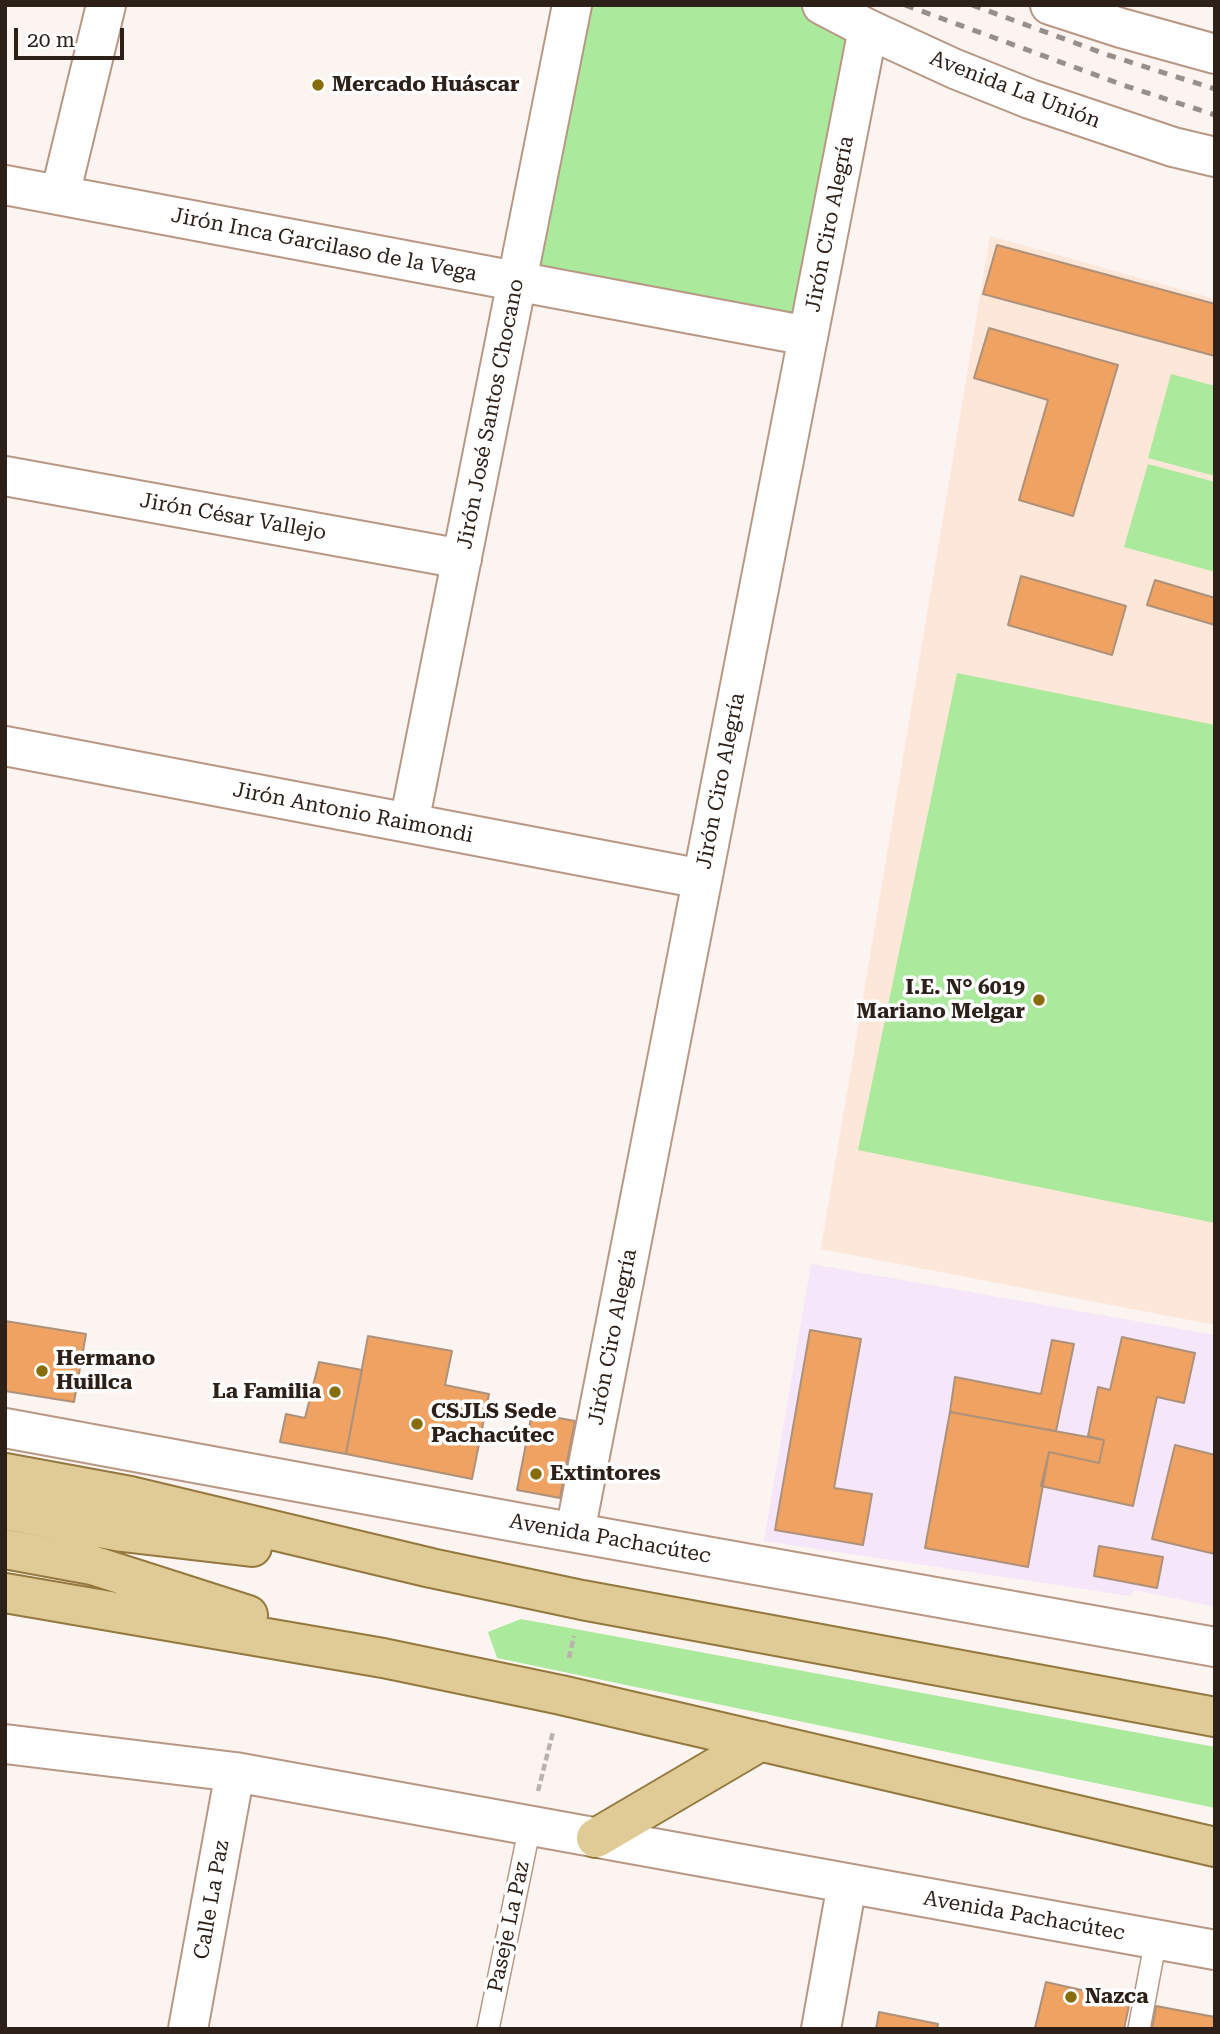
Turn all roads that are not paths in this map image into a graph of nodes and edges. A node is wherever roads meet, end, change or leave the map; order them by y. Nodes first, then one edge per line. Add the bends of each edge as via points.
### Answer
1 (106, 5) edge
2 (572, 5) edge
3 (822, 5) edge
4 (1050, 5) edge
5 (868, 29) junction
6 (1215, 54) edge
7 (1215, 157) edge
8 (5, 185) edge
9 (60, 195) junction
10 (517, 281) junction
11 (808, 336) junction
12 (5, 476) edge
13 (462, 559) junction
14 (5, 746) edge
15 (409, 823) junction
16 (702, 879) junction
17 (5, 1428) edge
18 (5, 1473) edge
19 (5, 1510) edge
20 (575, 1532) junction
21 (5, 1549) edge
22 (431, 1567) junction
23 (5, 1593) edge
24 (1215, 1647) edge
25 (383, 1658) junction
26 (1215, 1717) edge
27 (761, 1741) junction
28 (5, 1744) edge
29 (235, 1772) junction
30 (530, 1826) junction
31 (596, 1838) junction
32 (1215, 1847) edge
33 (847, 1884) junction
34 (1156, 1939) junction
35 (1215, 1950) edge
36 (188, 2029) edge
37 (488, 2029) edge
38 (821, 2029) edge
39 (1139, 2029) edge

1 - 9 street
2 - 10 street, Jirón José Santos Chocano
3 - 5 street, Avenida La Unión
4 - 6 street
5 - 7 street, Avenida La Unión via 1030,99
5 - 11 street, Jirón Ciro Alegría
8 - 9 street, Jirón Inca Garcilaso de la Vega
9 - 10 street, Jirón Inca Garcilaso de la Vega
10 - 11 street, Jirón Inca Garcilaso de la Vega
10 - 13 street, Jirón José Santos Chocano
11 - 16 street, Jirón Ciro Alegría
12 - 13 street, Jirón César Vallejo
13 - 15 street, Jirón José Santos Chocano
14 - 15 street, Jirón Antonio Raimondi
15 - 16 street, Jirón Antonio Raimondi
16 - 20 street, Jirón Ciro Alegría
17 - 20 street, Avenida Pachacútec
18 - 22 main road via 130,1496
19 - 22 main road via 122,1532
20 - 24 street, Avenida Pachacútec
21 - 25 main road via 92,1565
22 - 26 main road via 595,1602
23 - 25 main road
25 - 27 main road
27 - 31 main road
27 - 32 main road
28 - 29 street, Avenida Pachacútec
29 - 30 street, Avenida Pachacútec
29 - 36 street, Calle La Paz
30 - 31 street, Avenida Pachacútec
30 - 37 lane, Paseje La Paz
31 - 33 street, Avenida Pachacútec
33 - 34 street, Avenida Pachacútec
33 - 38 street
34 - 35 street, Avenida Pachacútec
34 - 39 lane

